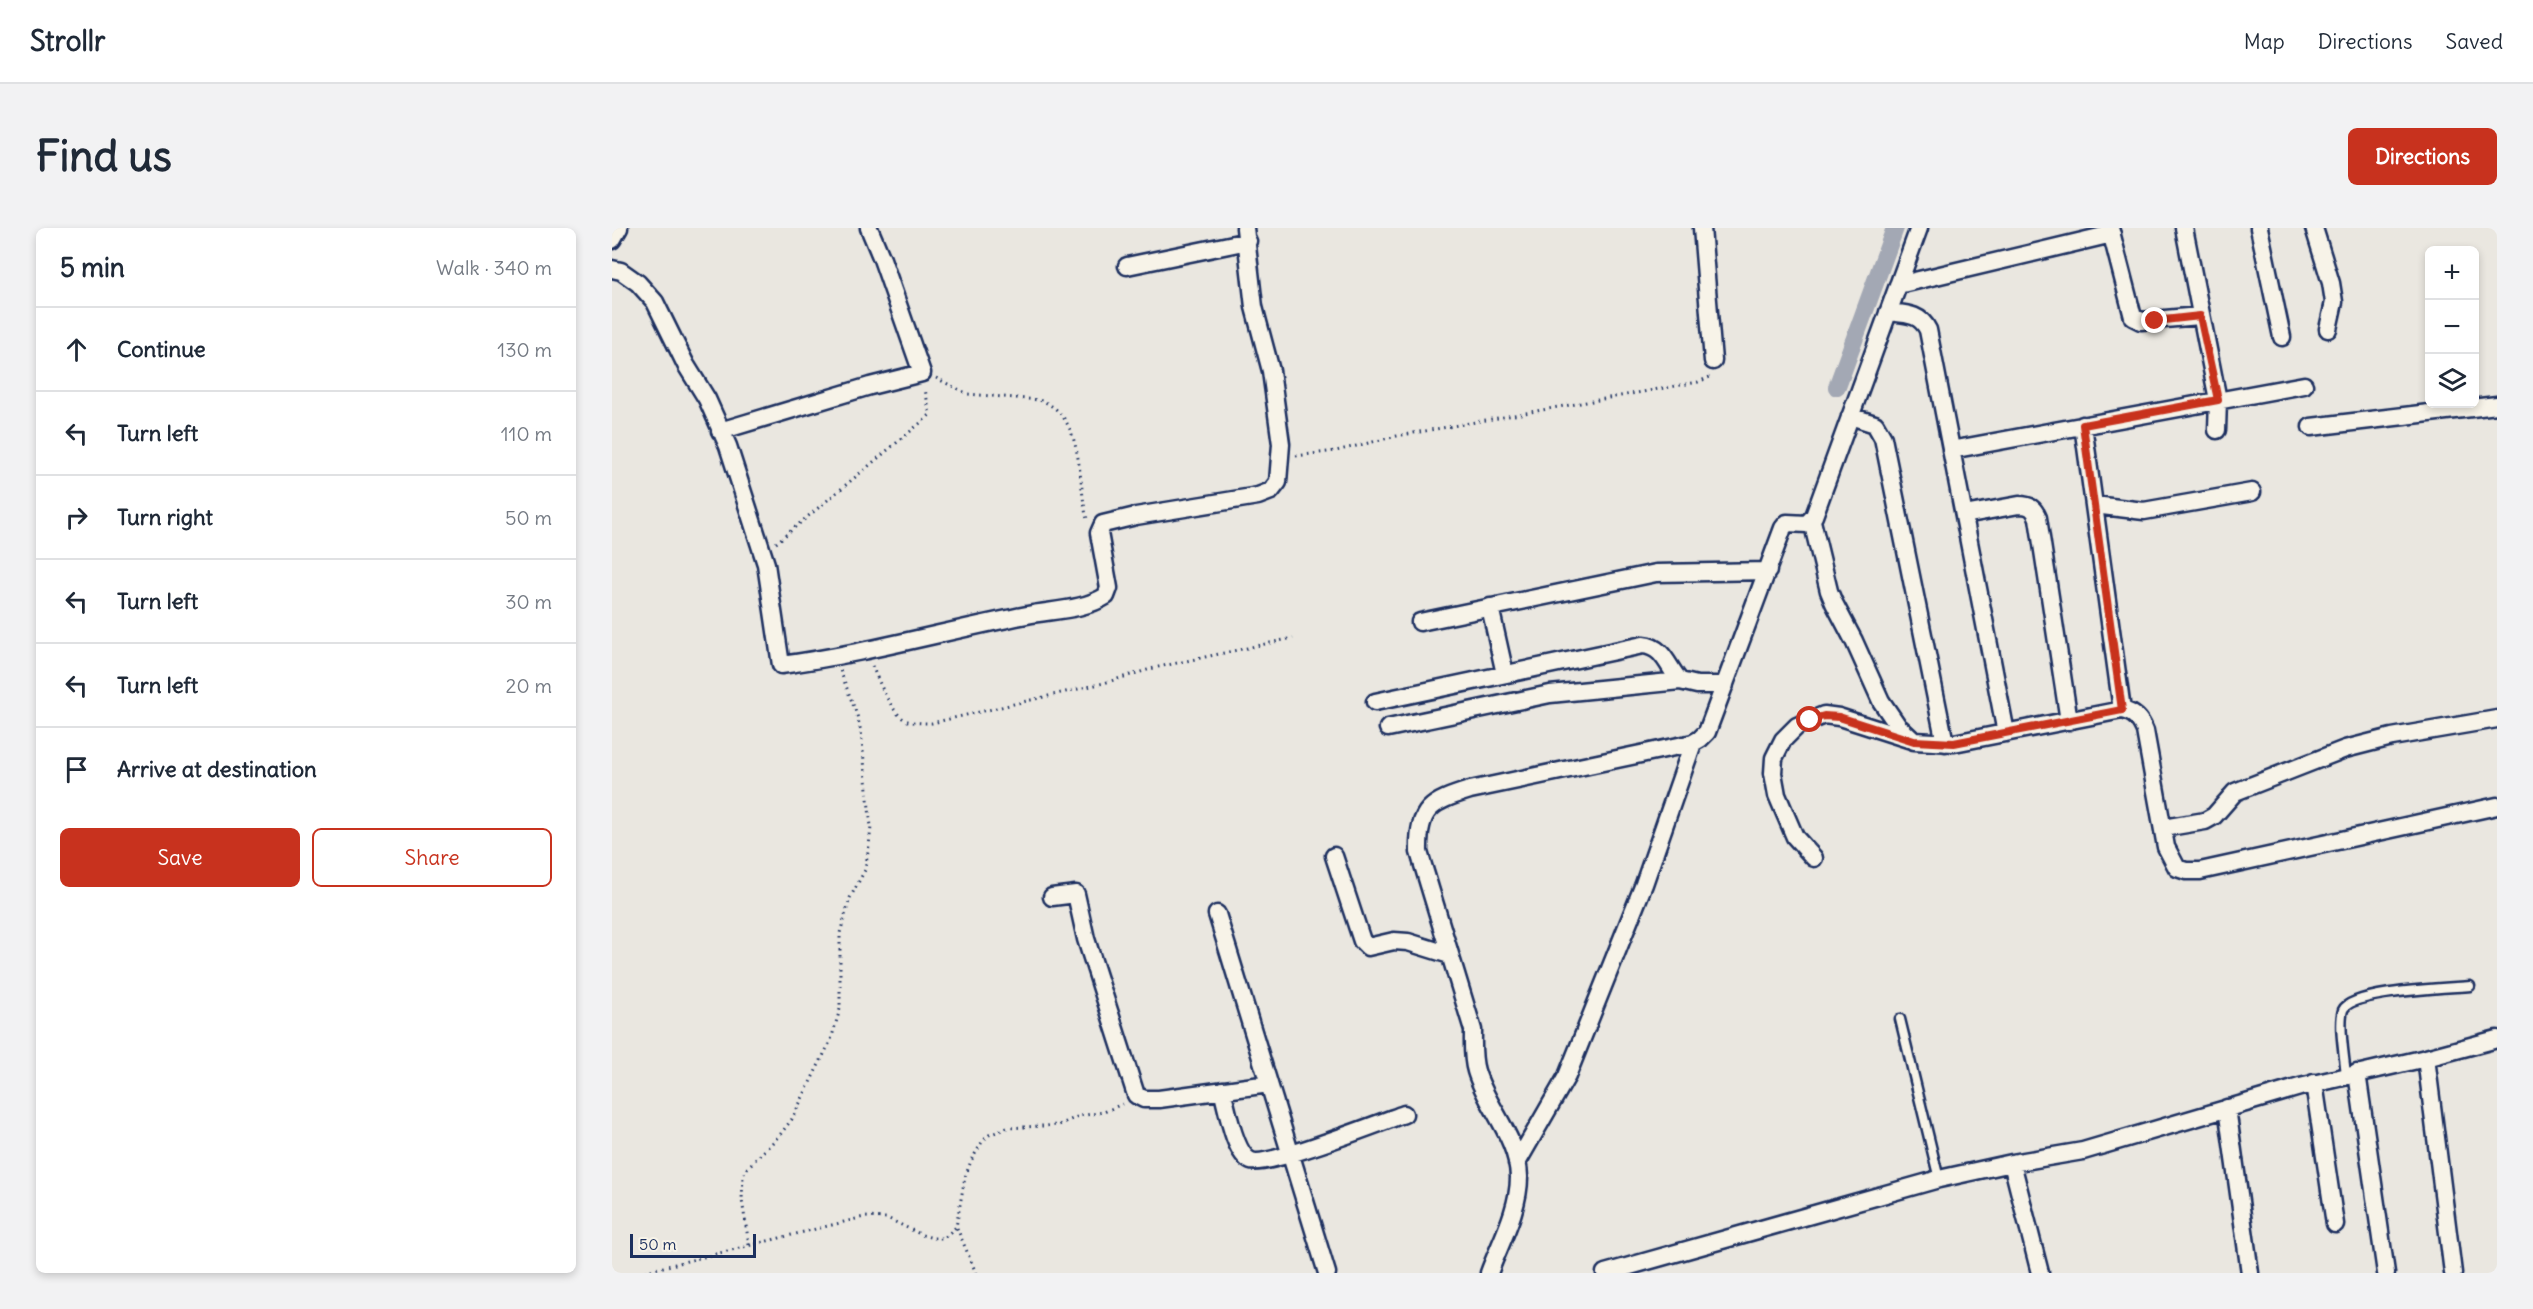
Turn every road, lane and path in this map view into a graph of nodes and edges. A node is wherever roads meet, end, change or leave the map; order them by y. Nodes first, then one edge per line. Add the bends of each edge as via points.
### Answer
1 (619, 228) edge
2 (869, 228) edge
3 (1702, 228) edge
4 (1919, 228) edge
5 (2184, 228) edge
6 (2259, 228) edge
7 (2314, 228) edge
8 (2111, 231) edge
9 (1246, 234) edge
10 (612, 240) edge
11 (1127, 266) dead end
12 (612, 269) edge
13 (1898, 285) junction
14 (1888, 312) junction
15 (2200, 316) junction
16 (2328, 328) dead end
17 (2282, 337) dead end
18 (1713, 361) joint
19 (922, 373) junction
20 (2304, 385) dead end
21 (2218, 400) junction
22 (2497, 405) edge
23 (1850, 416) junction
24 (2083, 425) junction
25 (2311, 428) dead end
26 (2217, 430) dead end
27 (720, 431) junction
28 (1951, 450) junction
29 (1280, 457) junction
30 (2252, 492) dead end
31 (2094, 506) junction
32 (1964, 515) junction
33 (1802, 522) junction
34 (1088, 524) dead end
35 (763, 554) junction
36 (1768, 571) junction
37 (1490, 607) junction
38 (1420, 622) dead end
39 (1293, 638) dead end
40 (866, 651) junction
41 (835, 658) junction
42 (1505, 674) junction
43 (1680, 681) junction
44 (1725, 686) junction
45 (1375, 702) dead end
46 (2122, 710) junction
47 (2497, 718) edge
48 (2069, 721) junction
49 (1388, 728) dead end
50 (2006, 733) junction
51 (1914, 741) junction
52 (1693, 743) junction
53 (1945, 743) junction
54 (2497, 806) edge
55 (2163, 828) junction
56 (1334, 856) dead end
57 (1814, 858) dead end
58 (1052, 897) dead end
59 (1217, 915) dead end
60 (1450, 955) junction
61 (2470, 986) dead end
62 (1900, 1019) dead end
63 (2497, 1039) edge
64 (2426, 1058) junction
65 (2351, 1074) junction
66 (2314, 1083) junction
67 (1269, 1084) junction
68 (1222, 1090) junction
69 (1136, 1095) junction
70 (2227, 1108) junction
71 (1404, 1114) dead end
72 (1290, 1154) junction
73 (1517, 1163) junction
74 (2012, 1163) junction
75 (1939, 1179) junction
76 (2335, 1224) dead end
77 (956, 1227) junction
78 (749, 1245) junction
79 (1641, 1268) edge
80 (639, 1273) edge
81 (976, 1273) edge
82 (1327, 1273) edge
83 (1489, 1273) edge
84 (1605, 1273) edge
85 (2040, 1273) edge
86 (2250, 1273) edge
87 (2386, 1273) edge
88 (2453, 1273) edge

1 - 10 street
2 - 19 street
3 - 18 street
4 - 13 street
5 - 15 street
6 - 17 street
7 - 16 street via 2334,302
8 - 13 street
8 - 15 street via 2133,317 2141,321
9 - 11 street
9 - 29 street via 1254,307 1270,371
12 - 27 street via 638,283 655,302
13 - 14 street
14 - 23 street
14 - 28 street via 1917,316 1928,330
15 - 21 street
18 - 29 path via 1709,378 1698,382 1397,436 1336,451
19 - 27 street
19 - 34 path via 968,394 1049,404 1070,428
19 - 35 path via 930,415
20 - 21 street
21 - 24 street
21 - 26 street
22 - 25 street
23 - 33 street
23 - 53 street via 1875,424 1883,438
24 - 28 street
24 - 31 street
27 - 35 street
28 - 32 street
29 - 40 street via 1278,482 1271,491 1258,496 1103,524 1099,533 1109,588 1099,601
30 - 31 street via 2144,511
31 - 46 street
32 - 48 street via 2019,505 2034,509
32 - 50 street
33 - 36 street via 1787,523
33 - 51 street via 1834,603 1881,701
35 - 41 street via 781,665
36 - 37 street via 1656,573
36 - 44 street
37 - 38 street
37 - 42 street
39 - 40 path via 932,723 906,721 899,715
40 - 41 street
41 - 78 path via 861,732 871,827 869,846 865,870 850,898 840,933 840,1009 831,1040 792,1119 743,1175 742,1200
42 - 43 street via 1643,645 1655,646
42 - 45 street
43 - 44 street
43 - 49 street via 1550,694
44 - 52 street via 1707,732
46 - 48 street
46 - 55 street via 2133,713 2145,731
47 - 55 street via 2345,749 2235,792 2205,821
48 - 50 street
50 - 53 street
51 - 53 street
51 - 57 street via 1839,717 1824,716 1797,726 1783,740 1774,758 1778,795 1795,837
52 - 60 street via 1470,790 1431,806 1419,827 1419,852
52 - 73 street via 1644,884 1567,1076
54 - 55 street via 2186,872 2171,859
56 - 60 street via 1362,941 1368,947 1408,942
58 - 69 street via 1076,894 1086,939
59 - 67 street
60 - 73 street via 1473,1030 1477,1073 1509,1137
61 - 65 lane via 2366,996 2348,1003 2342,1020
62 - 75 lane
63 - 64 street
64 - 65 street
64 - 88 street
65 - 66 street
65 - 87 street
66 - 70 street
66 - 76 street
67 - 68 street
67 - 72 street
68 - 69 street via 1151,1099
68 - 72 street via 1235,1138 1250,1161
69 - 77 path via 1114,1109 1079,1116 1059,1125 1007,1128 989,1135 965,1176
70 - 74 street via 2084,1151
70 - 86 street
71 - 72 street
72 - 82 street
73 - 83 street via 1515,1206
74 - 75 street
74 - 85 street
75 - 79 street
77 - 78 path via 944,1238 933,1238 887,1218 864,1217
77 - 81 path
78 - 80 path
79 - 84 street

